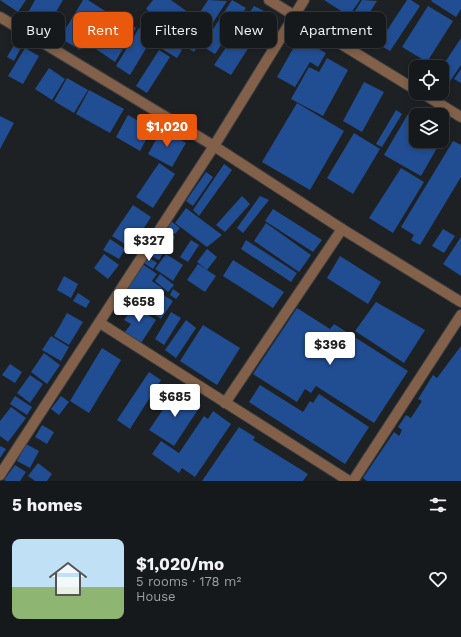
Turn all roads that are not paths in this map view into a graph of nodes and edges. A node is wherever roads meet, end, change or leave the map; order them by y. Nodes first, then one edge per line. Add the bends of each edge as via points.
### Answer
1 (269, 0) edge
2 (304, 0) edge
3 (288, 12) edge
4 (296, 12) edge
5 (0, 17) edge
6 (285, 31) edge
7 (347, 48) edge
8 (409, 86) edge
9 (433, 100) edge
10 (461, 117) edge
11 (214, 146) junction
12 (342, 229) junction
13 (461, 302) edge
14 (461, 315) edge
15 (100, 323) junction
16 (225, 403) junction
17 (0, 475) edge
18 (348, 481) edge
19 (353, 481) edge

1 - 3 street
2 - 4 street
5 - 11 street
6 - 11 street
7 - 8 street
9 - 10 street
11 - 12 street
11 - 15 street
12 - 13 street
12 - 16 street
14 - 19 street
15 - 16 street
15 - 17 street
16 - 18 street

